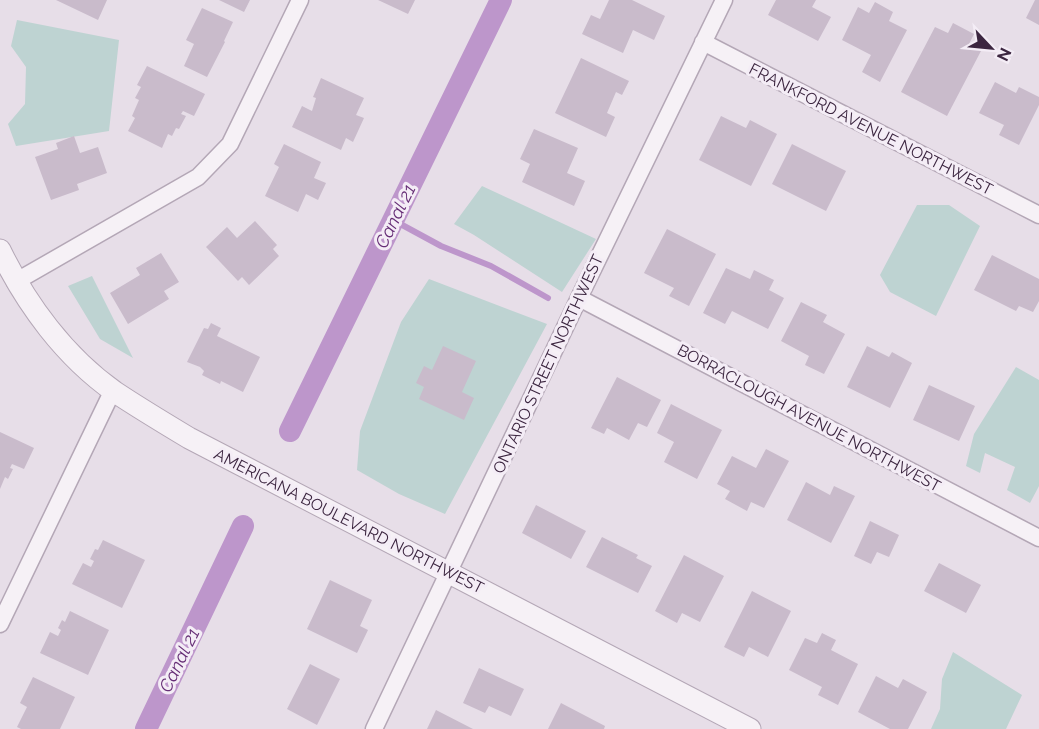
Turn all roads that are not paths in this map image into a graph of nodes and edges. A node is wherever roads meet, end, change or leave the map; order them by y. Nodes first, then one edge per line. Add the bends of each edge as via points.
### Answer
1 (300, 0) edge
2 (724, 0) edge
3 (703, 42) junction
4 (1039, 215) edge
5 (0, 250) edge
6 (15, 282) junction
7 (579, 298) junction
8 (113, 390) junction
9 (1039, 538) edge
10 (449, 574) junction
11 (0, 624) edge
12 (374, 729) edge
13 (750, 729) edge

1 - 6 street via 230,144 198,177
2 - 3 street, ONTARIO STREET NORTHWEST
3 - 4 street, FRANKFORD AVENUE NORTHWEST
3 - 7 street, ONTARIO STREET NORTHWEST
5 - 6 street, AMERICANA BOULEVARD NORTHWEST
6 - 8 street, AMERICANA BOULEVARD NORTHWEST via 66,350
7 - 9 street, BORRACLOUGH AVENUE NORTHWEST
7 - 10 street, ONTARIO STREET NORTHWEST
8 - 10 street, AMERICANA BOULEVARD NORTHWEST via 189,438
8 - 11 street
10 - 12 street, ONTARIO STREET NORTHWEST
10 - 13 street, AMERICANA BOULEVARD NORTHWEST

